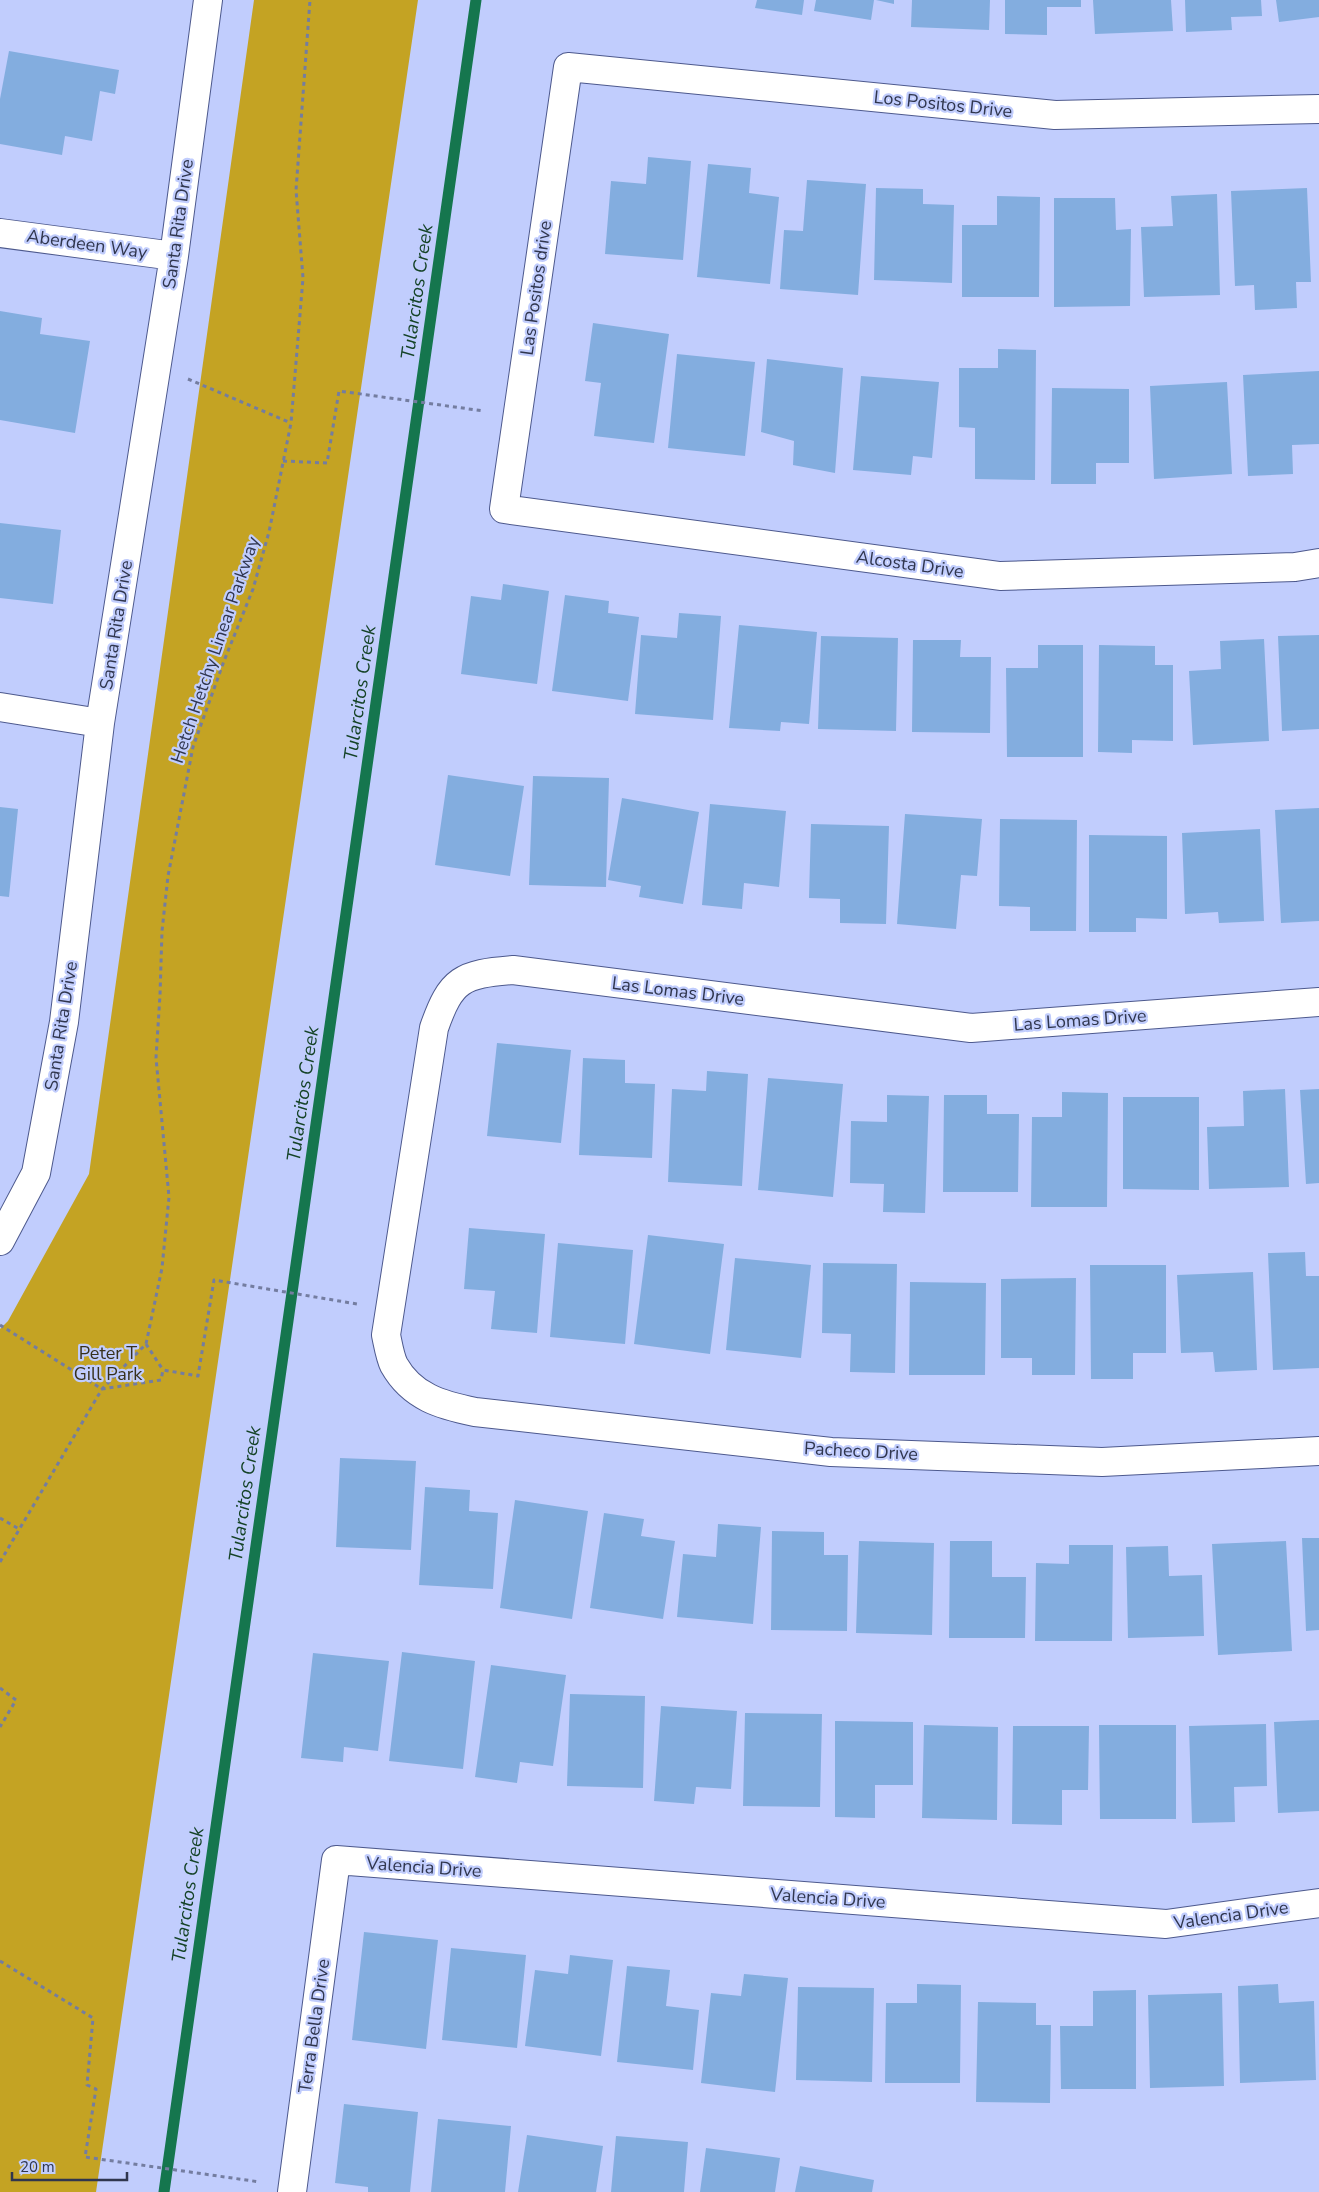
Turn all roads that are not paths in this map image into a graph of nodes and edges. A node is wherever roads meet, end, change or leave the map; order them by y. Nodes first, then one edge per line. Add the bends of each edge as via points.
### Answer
1 (208, 0) edge
2 (568, 67) joint
3 (1319, 109) edge
4 (0, 233) edge
5 (174, 256) junction
6 (504, 508) joint
7 (1319, 563) edge
8 (0, 707) edge
9 (100, 723) junction
10 (1319, 1002) edge
11 (0, 1241) edge
12 (410, 1387) joint
13 (1319, 1451) edge
14 (336, 1860) joint
15 (1319, 1903) edge
16 (293, 2189) edge

1 - 5 street, Santa Rita Drive
2 - 3 street, Los Positos Drive via 1054,115
2 - 6 street, Las Positos drive
4 - 5 street, Aberdeen Way
5 - 9 street, Santa Rita Drive
6 - 7 street, Alcosta Drive via 1000,576 1295,567
8 - 9 street
9 - 11 street, Santa Rita Drive via 64,1022 36,1173
10 - 12 street, Las Lomas Drive via 971,1028 513,970 482,972 458,982 443,1002 434,1028 386,1335 394,1364
12 - 13 street, Pacheco Drive via 444,1406 475,1412 832,1452 1102,1462
14 - 15 street, Valencia Drive via 1166,1924
14 - 16 street, Terra Bella Drive

